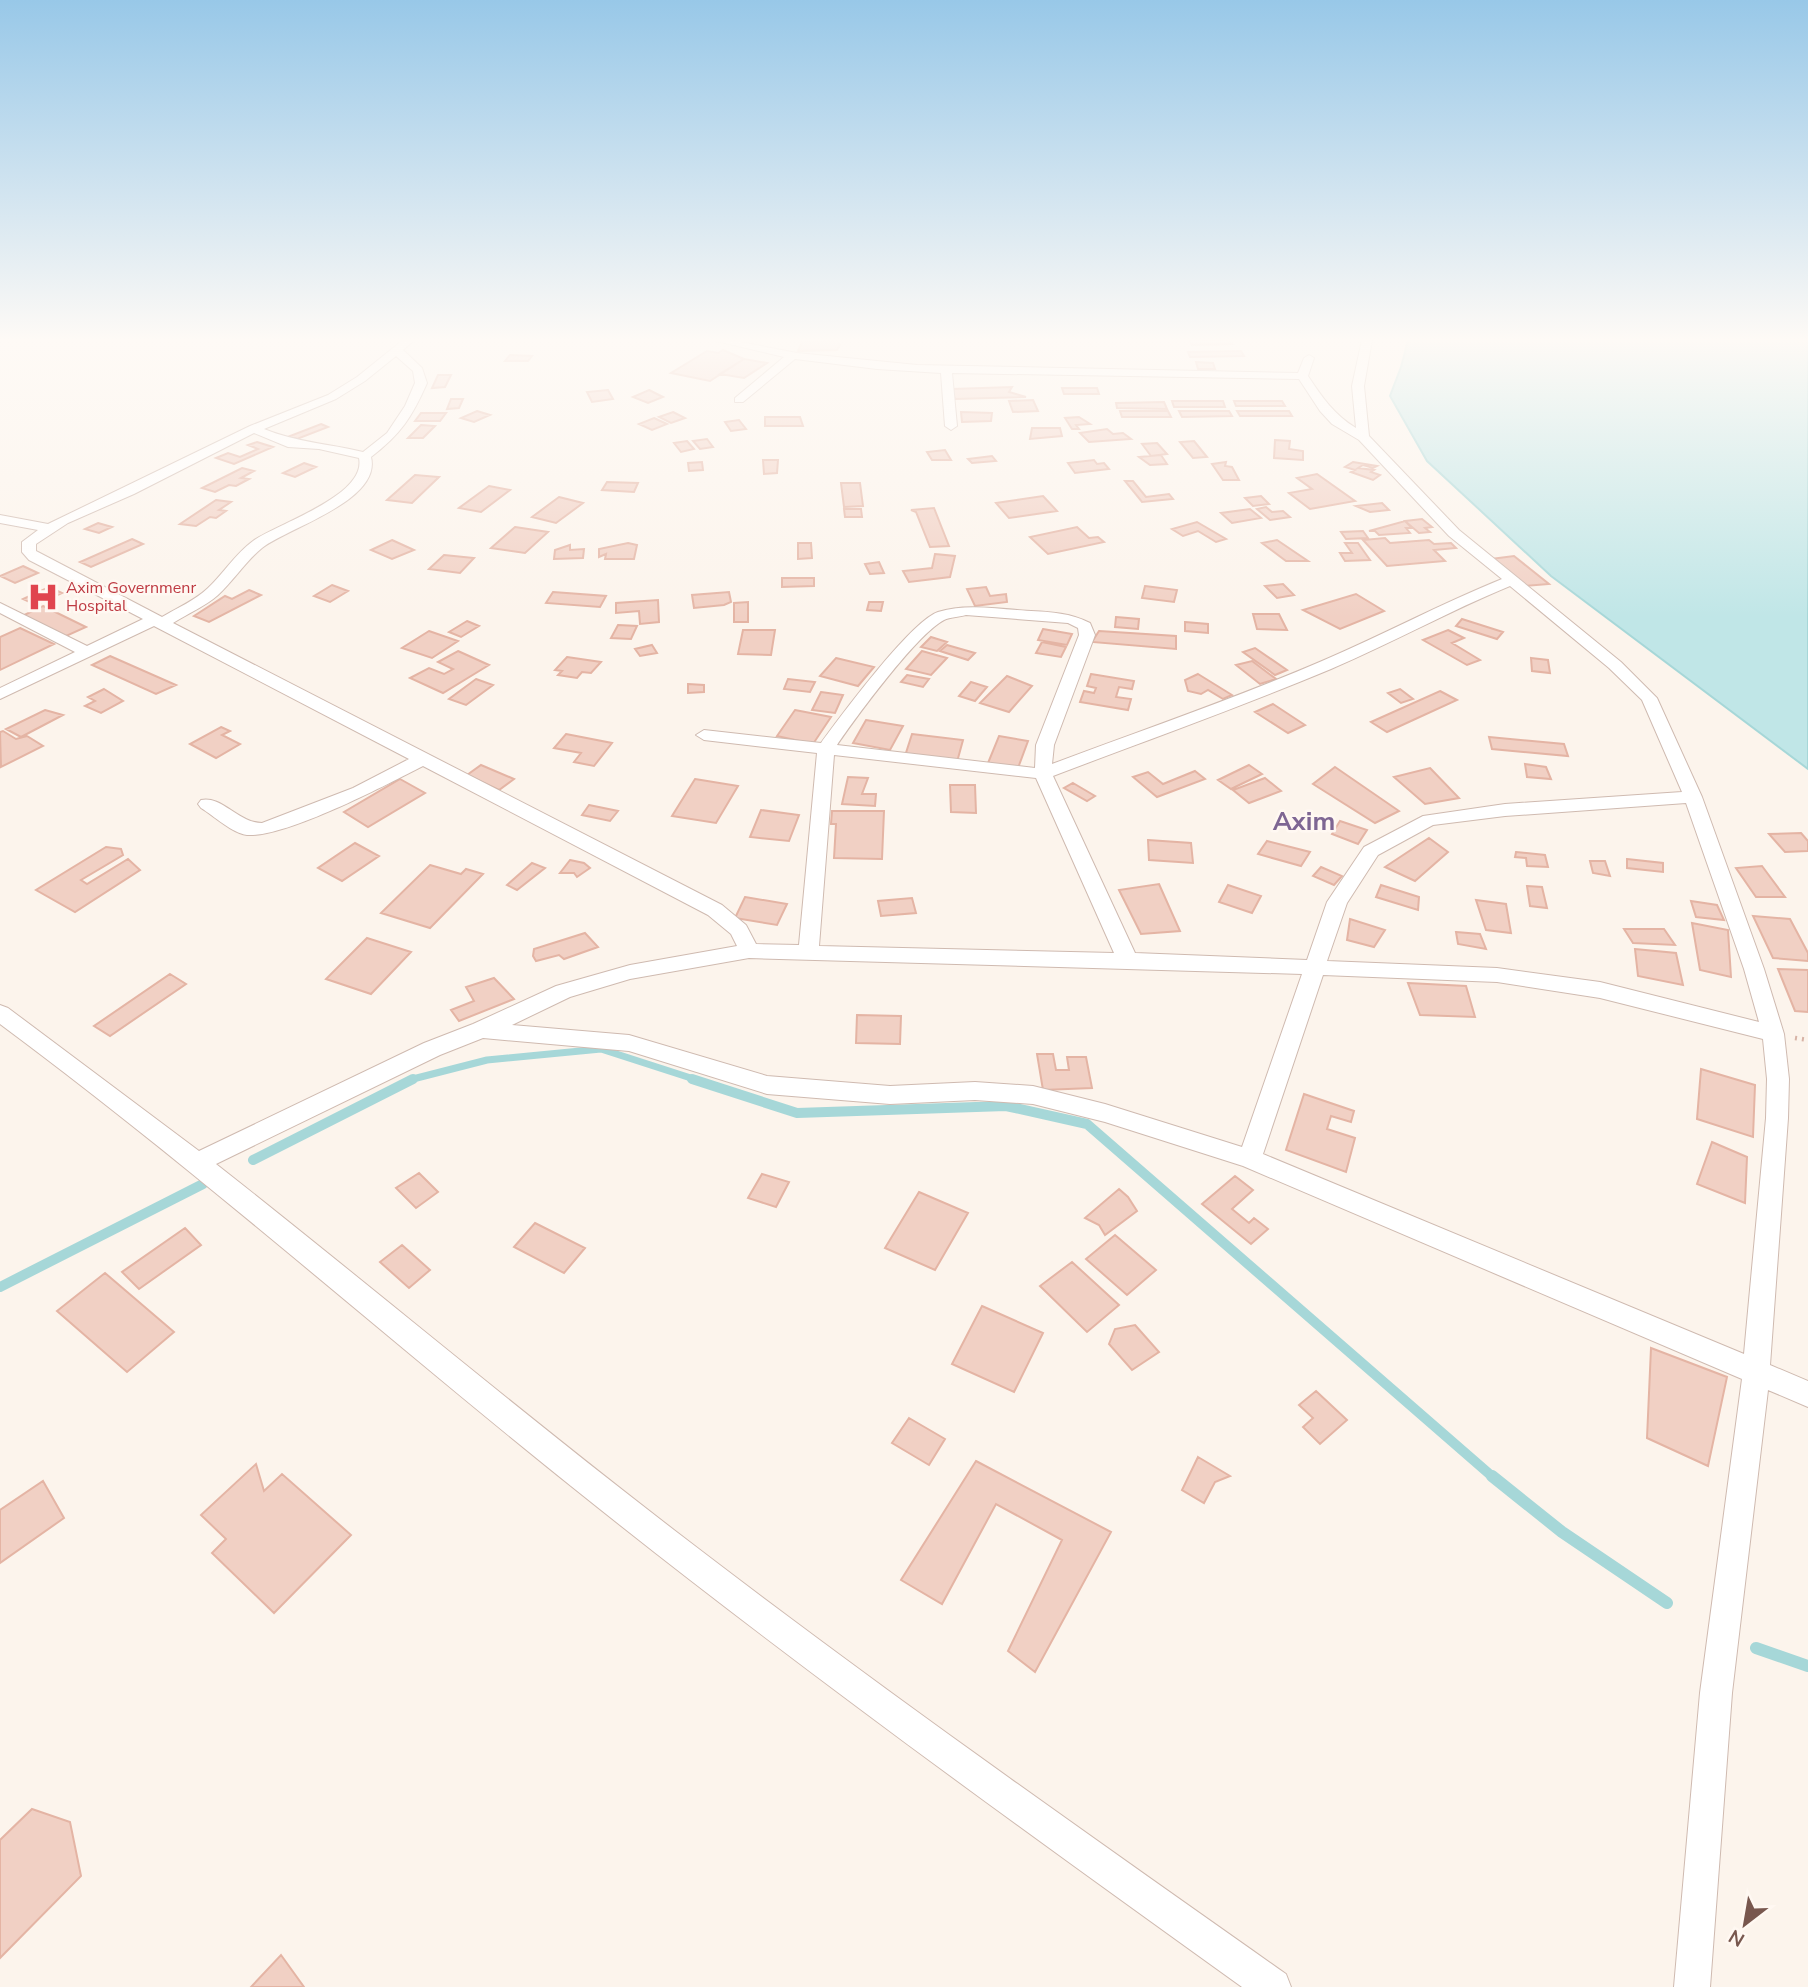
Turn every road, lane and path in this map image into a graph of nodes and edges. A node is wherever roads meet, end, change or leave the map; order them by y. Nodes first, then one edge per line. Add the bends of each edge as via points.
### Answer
1 (246, 433) edge
2 (263, 433) edge
3 (393, 433) edge
4 (1356, 433) edge
5 (1362, 433) edge
6 (1363, 437) junction
7 (365, 456) junction
8 (0, 519) edge
9 (48, 528) junction
10 (1510, 581) junction
11 (0, 607) edge
12 (159, 621) junction
13 (88, 653) junction
14 (0, 694) edge
15 (704, 735) dead end
16 (826, 749) junction
17 (422, 759) junction
18 (1043, 774) junction
19 (1693, 797) junction
20 (207, 804) dead end
21 (749, 951) junction
22 (808, 953) junction
23 (1128, 960) junction
24 (1314, 968) junction
25 (0, 1013) edge
26 (481, 1030) junction
27 (1773, 1034) junction
28 (1250, 1159) junction
29 (198, 1162) junction
30 (1756, 1374) junction
31 (1808, 1394) edge
32 (1273, 1987) edge
33 (1692, 1987) edge

1 - 9 street
2 - 7 street via 288,443
3 - 7 street
4 - 6 street
5 - 6 street
6 - 10 street via 1424,505
7 - 12 street via 362,478 328,509 258,544 211,594
8 - 9 street
9 - 12 street via 29,542 34,557
10 - 18 street via 1324,666
10 - 19 street via 1641,688 1659,717
11 - 13 street
12 - 13 street
12 - 17 street
13 - 14 street
15 - 16 street
16 - 18 street
16 - 18 street via 881,674 940,616 966,611 1071,619 1085,626 1087,635 1045,745
16 - 22 street
17 - 20 street via 359,792 264,830 246,830
17 - 21 street via 715,910 739,930
18 - 23 street
19 - 24 street via 1429,820 1371,851 1338,902
19 - 27 street
21 - 22 street
21 - 26 street via 630,972 563,992
22 - 23 street
23 - 24 street
24 - 27 street via 1497,975 1601,990
24 - 28 street
25 - 29 street
26 - 28 street via 629,1043 766,1085 890,1095 975,1091 1033,1095 1105,1112
26 - 29 street
27 - 30 street via 1777,1118
28 - 30 street
29 - 32 street via 663,1541 992,1787
30 - 31 street
30 - 33 street via 1716,1693

